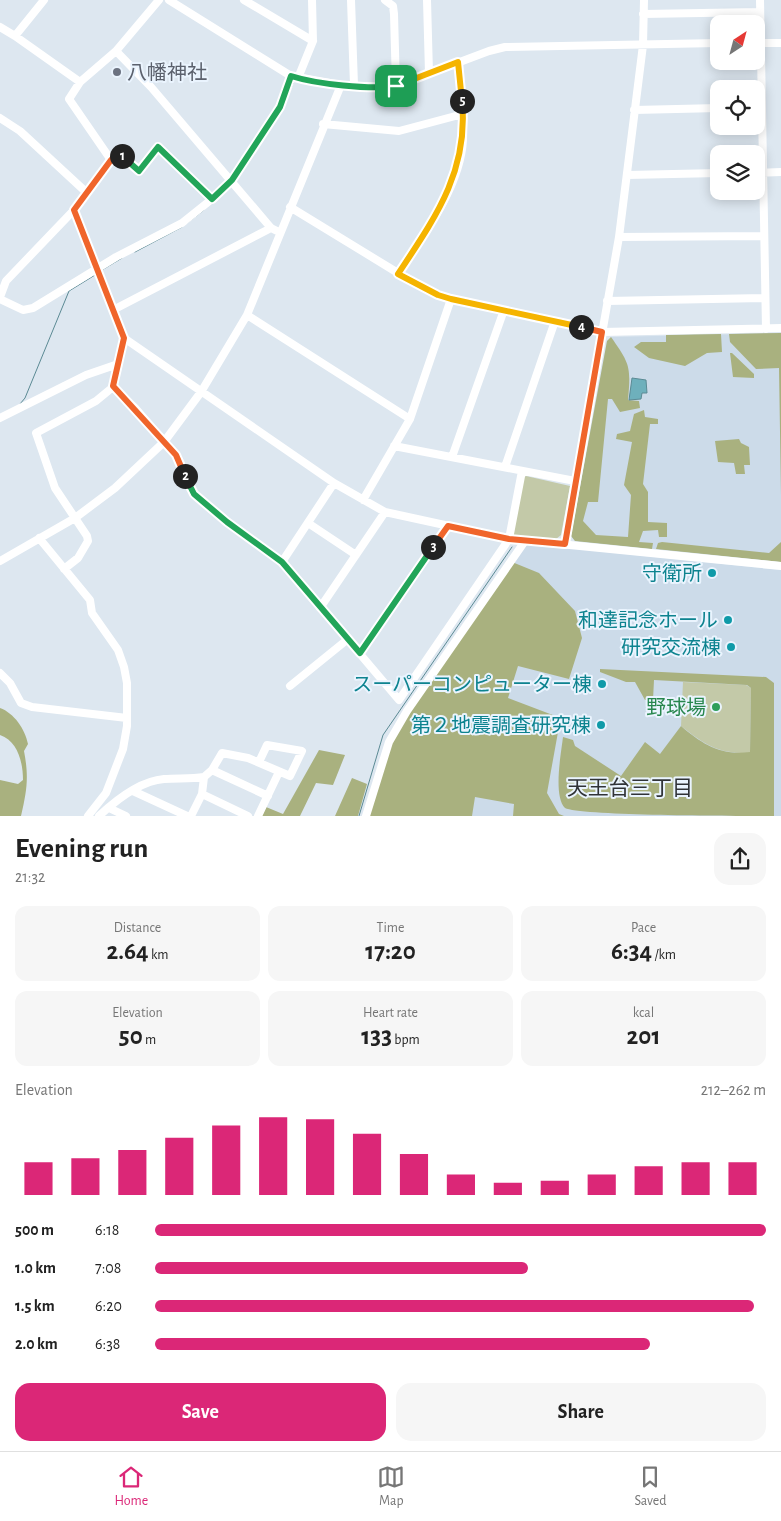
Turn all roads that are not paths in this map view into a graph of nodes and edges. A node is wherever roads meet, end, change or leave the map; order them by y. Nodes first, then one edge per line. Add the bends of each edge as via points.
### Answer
1 (44, 0) edge
2 (159, 0) edge
3 (169, 0) edge
4 (244, 0) edge
5 (312, 0) edge
6 (351, 0) edge
7 (385, 0) edge
8 (427, 0) edge
9 (644, 0) edge
10 (760, 0) edge
11 (760, 12) junction
12 (644, 14) junction
13 (760, 15) edge
14 (0, 27) edge
15 (15, 36) junction
16 (313, 41) junction
17 (710, 43) edge
18 (765, 43) edge
19 (781, 43) edge
20 (643, 45) junction
21 (116, 51) junction
22 (458, 62) junction
23 (429, 73) junction
24 (295, 77) junction
25 (80, 82) junction
26 (341, 84) junction
27 (354, 85) junction
28 (396, 86) junction
29 (710, 108) edge
30 (634, 110) junction
31 (463, 114) junction
32 (0, 118) edge
33 (323, 124) junction
34 (111, 160) junction
35 (765, 172) edge
36 (781, 172) edge
37 (710, 173) edge
38 (627, 175) junction
39 (232, 180) junction
40 (86, 192) junction
41 (212, 199) junction
42 (761, 200) edge
43 (290, 206) junction
44 (74, 210) junction
45 (272, 228) junction
46 (279, 232) junction
47 (764, 236) junction
48 (619, 237) junction
49 (97, 270) junction
50 (398, 274) junction
51 (0, 298) edge
52 (765, 298) junction
53 (451, 299) junction
54 (607, 301) junction
55 (113, 310) junction
56 (504, 310) junction
57 (247, 315) junction
58 (555, 321) junction
59 (781, 328) edge
60 (766, 329) junction
61 (602, 332) junction
62 (124, 338) junction
63 (118, 364) junction
64 (113, 386) junction
65 (201, 392) junction
66 (0, 418) edge
67 (410, 419) junction
68 (164, 442) junction
69 (394, 446) junction
70 (452, 457) junction
71 (505, 468) junction
72 (522, 471) junction
73 (575, 481) junction
74 (334, 483) junction
75 (363, 500) junction
76 (385, 512) junction
77 (74, 518) junction
78 (308, 523) junction
79 (448, 526) junction
80 (38, 538) junction
81 (509, 539) junction
82 (525, 541) junction
83 (565, 544) junction
84 (356, 555) junction
85 (0, 561) edge
86 (282, 562) junction
87 (781, 566) edge
88 (64, 569) junction
89 (320, 608) junction
90 (348, 639) junction
91 (360, 653) junction
92 (0, 673) edge
93 (290, 686) dead end
94 (127, 718) junction
95 (259, 762) junction
96 (212, 770) junction
97 (279, 772) junction
98 (204, 777) junction
99 (133, 791) junction
100 (202, 794) junction
101 (268, 796) junction
102 (108, 808) junction
103 (172, 813) edge
104 (88, 816) edge
105 (100, 816) edge
106 (126, 816) edge
107 (187, 816) edge
108 (191, 816) edge
109 (248, 816) edge
110 (258, 816) edge
111 (366, 816) edge

1 - 15 street
2 - 21 street
3 - 24 street
4 - 16 street
5 - 16 street
6 - 27 street
7 - 28 street via 393,6
8 - 23 street
9 - 12 street
10 - 11 street
11 - 12 street
11 - 13 street
12 - 20 street
14 - 15 street
15 - 25 street
16 - 24 street
17 - 20 street
18 - 19 street
20 - 22 street via 505,47
20 - 30 street
21 - 25 street
21 - 39 street via 152,87
22 - 23 street
22 - 31 street
23 - 28 street
24 - 26 street
24 - 39 street via 280,107
25 - 34 street via 69,99
26 - 27 street
26 - 33 street
27 - 28 street
29 - 30 street
30 - 38 street
31 - 33 street via 400,131
31 - 50 street via 463,141 442,206
32 - 40 street via 20,131
33 - 43 street
34 - 40 street
34 - 41 street via 119,153 139,171 158,147
35 - 36 street
37 - 38 street
38 - 48 street
39 - 41 street
39 - 45 street
40 - 44 street
41 - 49 street via 182,223
42 - 47 street
43 - 46 street
43 - 50 street
44 - 49 street
44 - 51 street via 6,282
45 - 46 street
45 - 55 street
46 - 57 street
47 - 48 street
47 - 52 street
48 - 54 street
49 - 51 street via 33,308 22,310
49 - 55 street
50 - 53 street
52 - 54 street
52 - 60 street
53 - 56 street
53 - 67 street
54 - 61 street
55 - 62 street
56 - 58 street
56 - 70 street
57 - 65 street
57 - 67 street
58 - 61 street
58 - 71 street
59 - 60 street
60 - 61 street
61 - 73 street
62 - 63 street
62 - 65 street
63 - 64 street
63 - 66 street via 86,375
64 - 68 street
64 - 77 street via 96,401 36,433 49,475
65 - 68 street
65 - 74 street
67 - 69 street
68 - 77 street via 115,488
68 - 86 street via 182,464 186,482 194,494
69 - 70 street
69 - 75 street
70 - 71 street
71 - 72 street
72 - 73 street
72 - 81 street
73 - 83 street
74 - 75 street
74 - 78 street
75 - 76 street
76 - 79 street
76 - 84 street
77 - 80 street
77 - 88 street via 88,541 78,558
78 - 84 street
78 - 86 street
79 - 81 street
79 - 91 street
80 - 85 street
80 - 88 street
81 - 82 street
81 - 91 street via 399,700
82 - 83 street
82 - 111 street via 389,742
83 - 87 street
84 - 89 street
86 - 89 street
88 - 94 street via 90,600 92,613 118,650 127,683
89 - 90 street
90 - 91 street
90 - 93 street
92 - 94 street via 21,703 32,708
94 - 104 street via 113,780
95 - 96 street via 222,753
95 - 97 street
95 - 97 street via 267,745 302,751 290,776
96 - 98 street
96 - 101 street
97 - 101 street
98 - 99 street via 163,779
98 - 100 street
99 - 102 street
99 - 103 street
100 - 108 street
100 - 109 street
101 - 110 street
102 - 105 street
102 - 106 street
103 - 107 street

